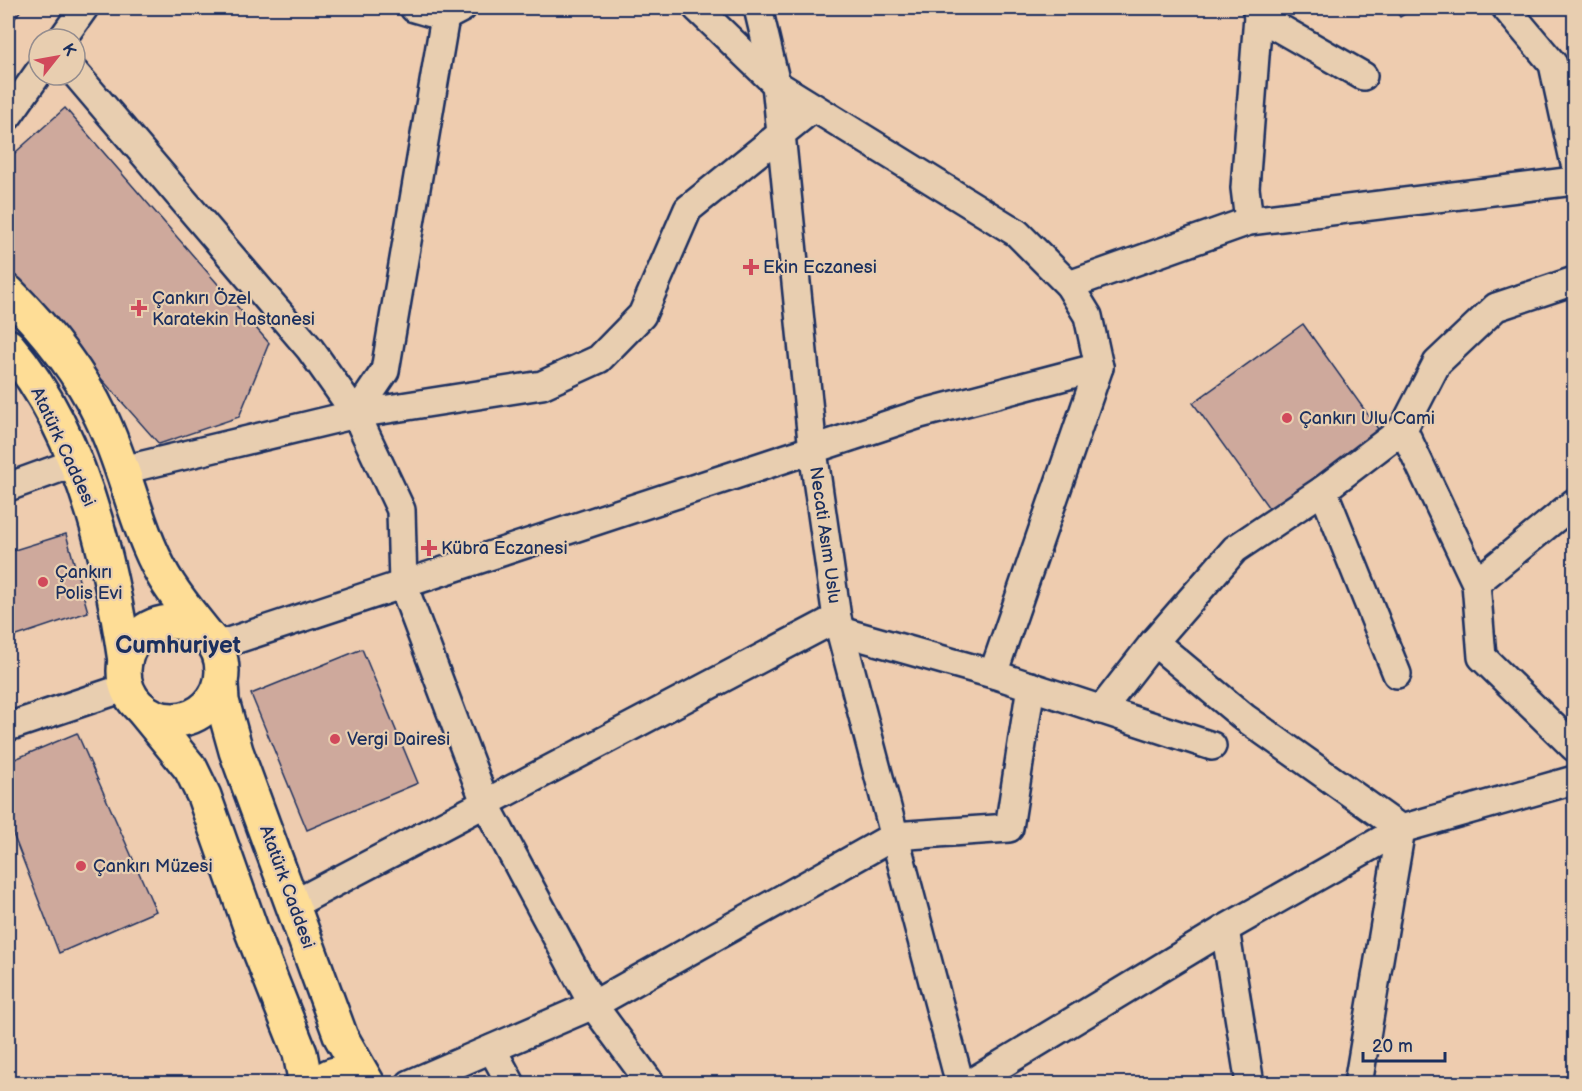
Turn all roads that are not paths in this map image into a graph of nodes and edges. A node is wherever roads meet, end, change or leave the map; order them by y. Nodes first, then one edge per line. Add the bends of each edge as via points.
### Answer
1 (84, 8) edge
2 (414, 8) edge
3 (697, 8) edge
4 (758, 8) edge
5 (1506, 8) edge
6 (454, 12) edge
7 (1257, 12) edge
8 (71, 27) edge
9 (1363, 76) dead end
10 (776, 84) junction
11 (28, 87) edge
12 (86, 87) edge
13 (813, 108) junction
14 (8, 116) edge
15 (782, 133) junction
16 (1575, 160) edge
17 (1575, 181) edge
18 (1249, 221) junction
19 (1575, 281) edge
20 (1069, 285) junction
21 (8, 292) edge
22 (8, 346) edge
23 (1099, 367) junction
24 (356, 414) junction
25 (1404, 429) junction
26 (813, 451) junction
27 (74, 463) junction
28 (123, 470) junction
29 (8, 487) edge
30 (1323, 490) junction
31 (1575, 503) edge
32 (1476, 584) junction
33 (403, 585) junction
34 (839, 624) junction
35 (211, 640) junction
36 (1154, 642) junction
37 (993, 674) junction
38 (1397, 674) dead end
39 (221, 684) junction
40 (131, 685) junction
41 (1031, 687) junction
42 (1101, 710) junction
43 (8, 727) edge
44 (1212, 746) dead end
45 (1575, 747) edge
46 (1575, 780) edge
47 (486, 805) junction
48 (1401, 829) junction
49 (894, 836) junction
50 (294, 904) junction
51 (1225, 928) junction
52 (593, 1005) junction
53 (492, 1049) junction
54 (306, 1083) edge
55 (318, 1083) edge
56 (368, 1083) edge
57 (410, 1083) edge
58 (511, 1083) edge
59 (651, 1083) edge
60 (960, 1083) edge
61 (969, 1083) edge
62 (1250, 1083) edge
63 (1358, 1083) edge

1 - 8 street
2 - 6 street
3 - 10 street
4 - 10 street, Necati Asım Uslu
5 - 16 street via 1553,64
6 - 24 street via 385,371
7 - 9 street
7 - 18 street via 1245,188
10 - 13 street
10 - 15 street, Necati Asım Uslu
11 - 14 street
12 - 24 street via 310,349
13 - 15 street
13 - 20 street via 1017,233
15 - 24 street via 688,209 642,315 599,359 542,385
15 - 26 street, Necati Asım Uslu
17 - 18 street
18 - 20 street
19 - 25 street via 1496,307 1437,363
20 - 23 street via 1088,316
21 - 28 main road via 88,392
22 - 27 main road, Atatürk Caddesi via 36,386
23 - 26 street via 920,414
23 - 37 street
24 - 28 street
24 - 33 street via 401,510
25 - 30 street
25 - 32 street
26 - 33 street
26 - 34 street, Necati Asım Uslu
27 - 29 street
27 - 40 main road, Atatürk Caddesi via 108,562
28 - 35 main road via 162,573
30 - 36 street via 1235,549
30 - 38 street
31 - 32 street
32 - 45 street via 1482,657
33 - 35 street
33 - 47 street
34 - 37 street
34 - 47 street
34 - 49 street, Necati Asım Uslu
35 - 39 main road via 223,671
35 - 40 main road via 185,623 159,623 136,637
36 - 42 street
36 - 48 street via 1245,718
37 - 41 street
39 - 40 main road via 209,705 188,718 163,719
39 - 50 main road, Atatürk Caddesi via 236,751
40 - 43 street
40 - 54 main road, Atatürk Caddesi via 191,769 204,796 300,1053
41 - 42 street
41 - 49 street via 1009,828
42 - 44 street
46 - 48 street
47 - 50 street
47 - 52 street
48 - 51 street
48 - 63 street
49 - 52 street
49 - 60 street, Necati Asım Uslu
50 - 56 main road, Atatürk Caddesi via 340,1037
51 - 61 street
51 - 62 street
52 - 53 street
52 - 59 street
53 - 57 street
53 - 58 street
55 - 56 main road via 341,1072

